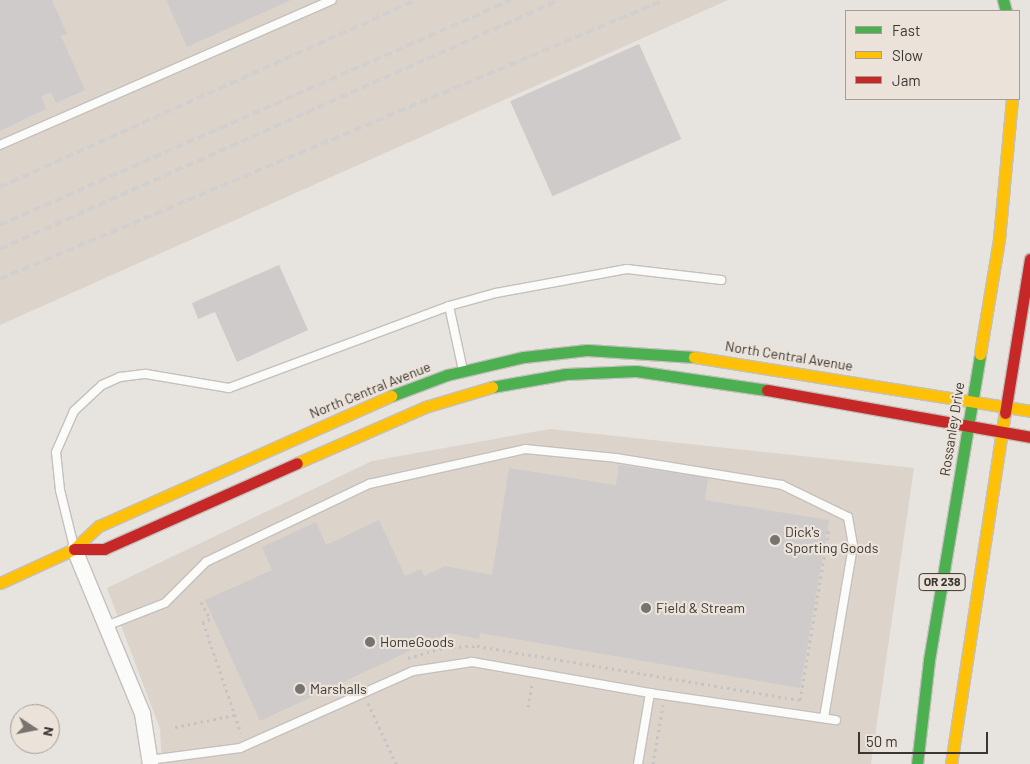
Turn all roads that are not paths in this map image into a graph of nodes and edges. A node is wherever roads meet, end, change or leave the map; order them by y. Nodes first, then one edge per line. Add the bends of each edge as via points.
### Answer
1 (332, 0) edge
2 (1012, 100) edge
3 (0, 145) edge
4 (1030, 259) edge
5 (721, 280) dead end
6 (450, 306) junction
7 (463, 371) junction
8 (972, 402) junction
9 (1005, 407) junction
10 (1030, 411) edge
11 (968, 423) junction
12 (1001, 430) junction
13 (1030, 437) edge
14 (74, 549) junction
15 (0, 583) edge
16 (106, 626) junction
17 (650, 693) junction
18 (824, 718) junction
19 (836, 720) dead end
20 (150, 762) edge
21 (638, 764) edge
22 (916, 764) edge
23 (951, 764) edge

1 - 3 lane
2 - 8 street, Rossanley Drive / OR 238 via 1005,196
4 - 9 street, OR 238
5 - 6 lane via 627,269
6 - 7 lane
6 - 14 lane via 229,388 146,374 102,385 74,411 56,452 60,490
7 - 8 street, North Central Avenue via 541,355 633,351 693,356
7 - 14 street, North Central Avenue via 412,386 225,468 99,526
8 - 9 street, North Central Avenue
8 - 11 street, Rossanley Drive / OR 238
9 - 10 street, North Central Avenue
9 - 12 street, OR 238
11 - 12 street, North Central Avenue
11 - 14 street, North Central Avenue via 636,371 530,379 425,407 104,548
11 - 22 street, Rossanley Drive / OR 238
12 - 13 street, North Central Avenue
12 - 23 street, OR 238
14 - 15 street, North Central Avenue
14 - 16 street
16 - 18 lane via 166,604 206,562 369,484 526,449 616,458 782,485 848,517 853,546
16 - 20 street via 142,713
17 - 18 lane
17 - 20 lane via 472,662 413,671 240,748
17 - 21 lane
18 - 19 lane

